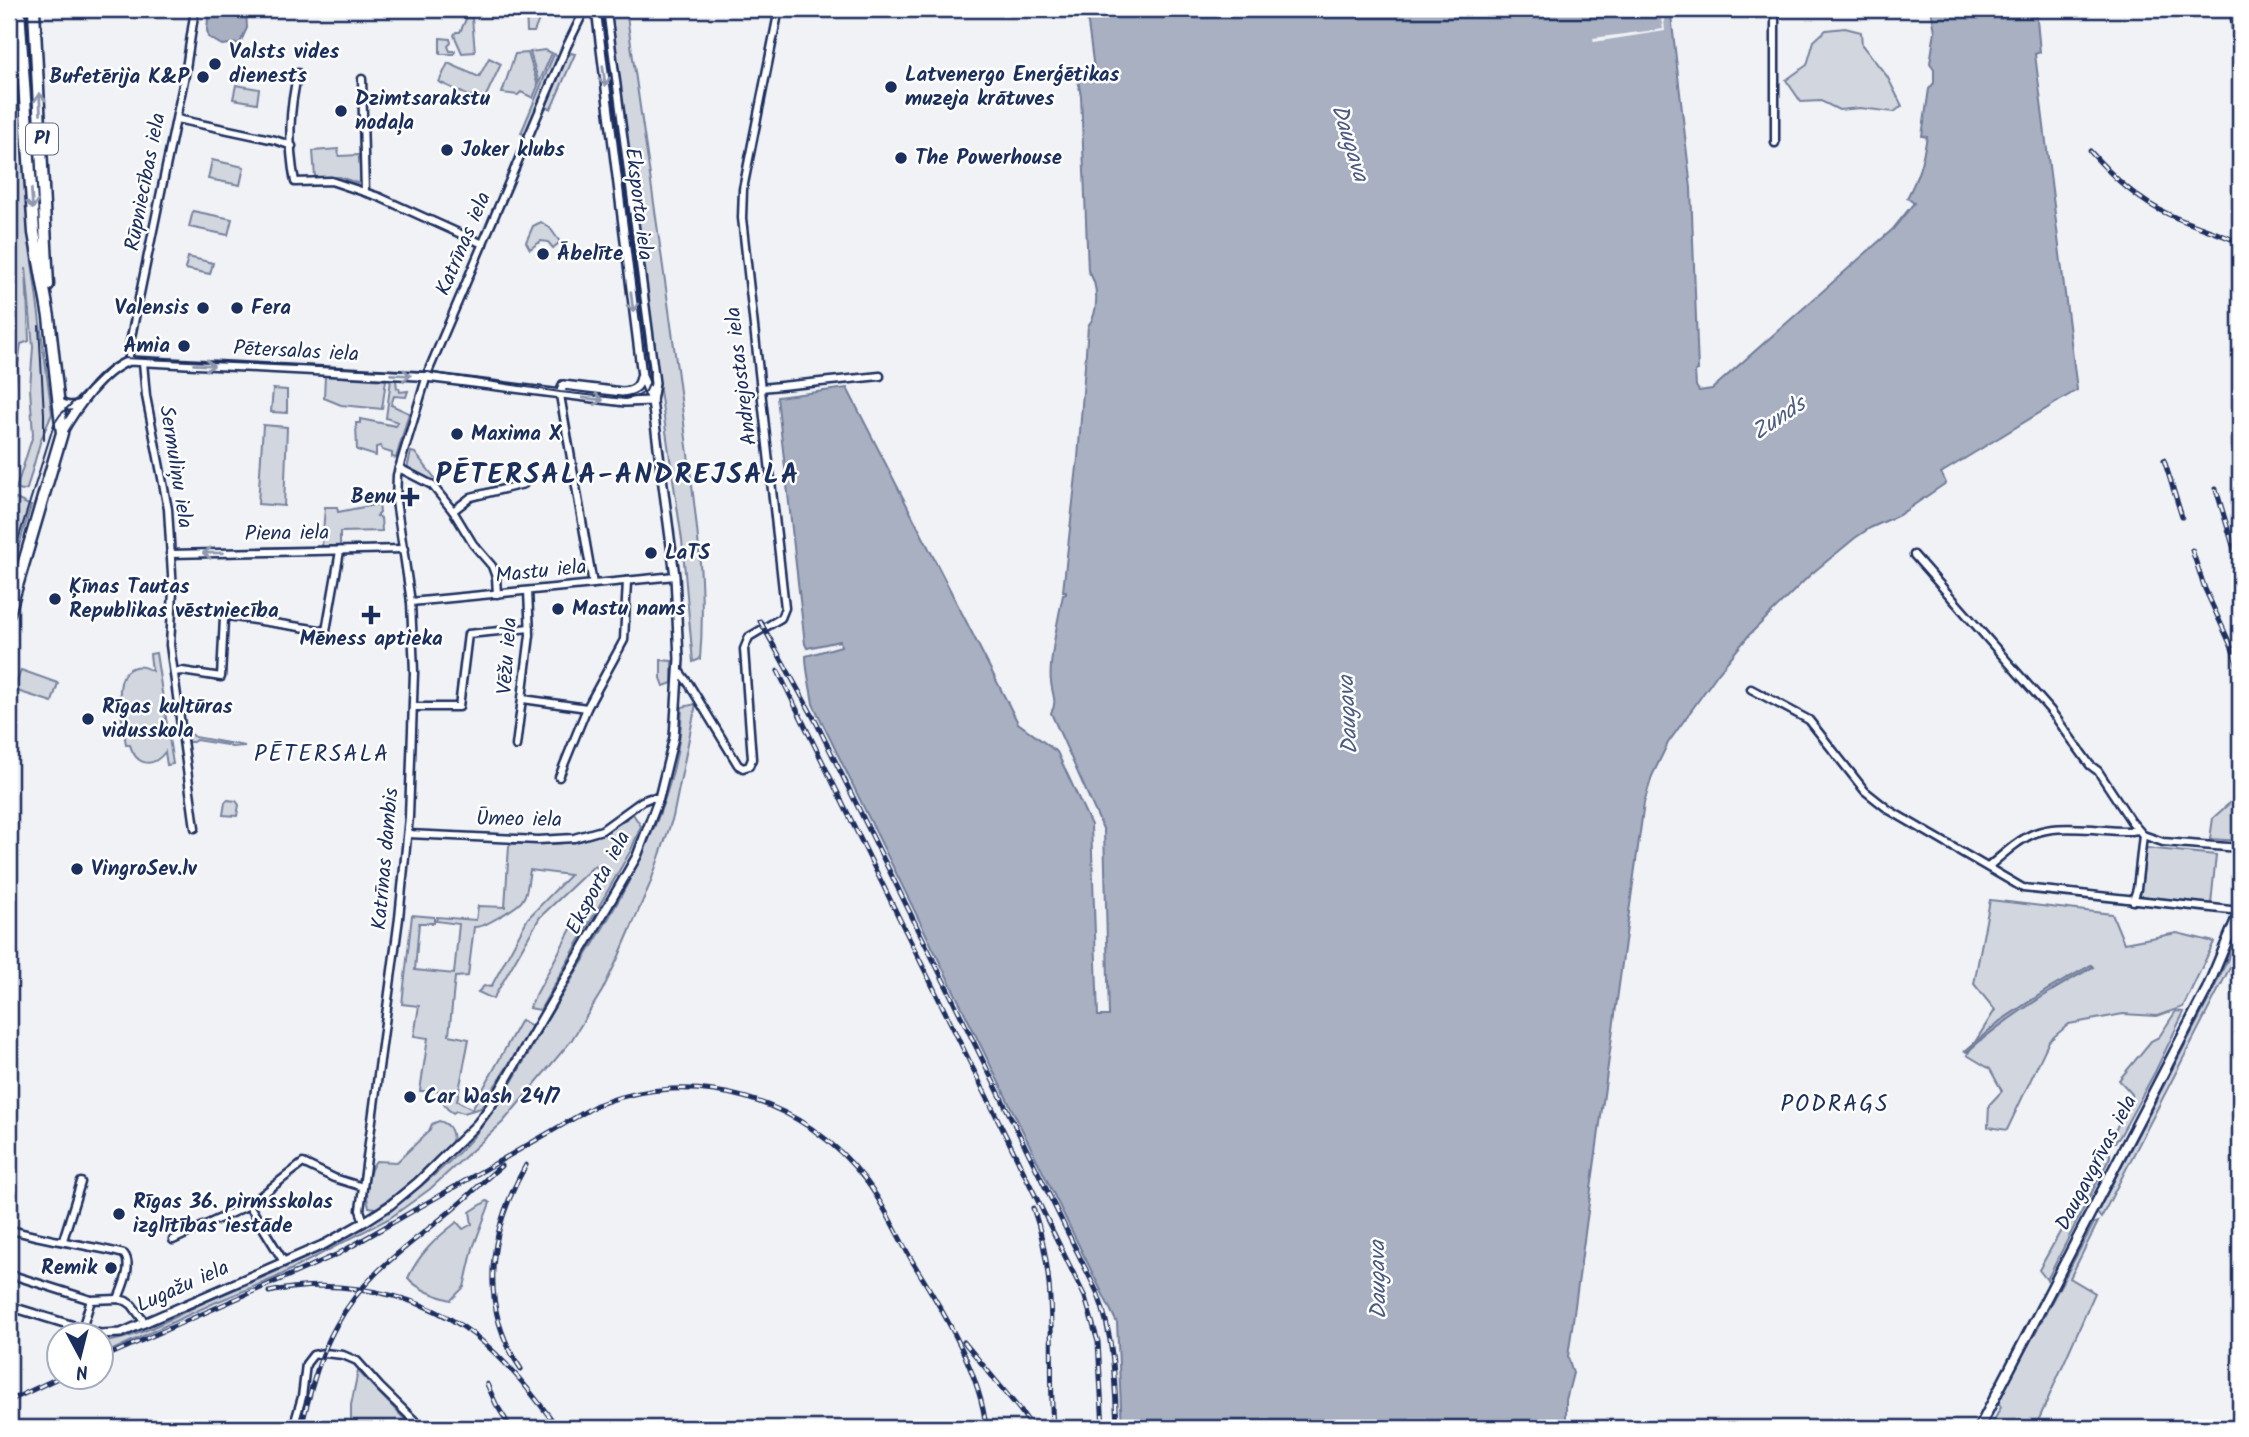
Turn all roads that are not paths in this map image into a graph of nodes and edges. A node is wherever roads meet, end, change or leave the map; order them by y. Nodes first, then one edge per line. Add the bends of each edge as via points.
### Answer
1 (19, 9) edge
2 (34, 9) edge
3 (195, 9) edge
4 (585, 9) edge
5 (596, 9) edge
6 (606, 9) edge
7 (779, 9) edge
8 (1775, 9) edge
9 (298, 73) dead end
10 (362, 79) dead end
11 (177, 119) junction
12 (1775, 143) dead end
13 (292, 146) junction
14 (365, 192) junction
15 (34, 233) junction
16 (47, 233) junction
17 (484, 244) junction
18 (49, 317) junction
19 (129, 361) junction
20 (143, 362) junction
21 (642, 376) junction
22 (880, 376) dead end
23 (426, 377) junction
24 (761, 388) junction
25 (560, 395) junction
26 (652, 401) junction
27 (59, 403) junction
28 (79, 405) junction
29 (62, 433) junction
30 (399, 468) junction
31 (524, 484) dead end
32 (453, 511) junction
33 (404, 549) junction
34 (340, 551) junction
35 (170, 554) junction
36 (1914, 555) dead end
37 (675, 576) junction
38 (627, 581) junction
39 (593, 584) junction
40 (528, 591) junction
41 (497, 594) junction
42 (411, 602) junction
43 (9, 613) edge
44 (530, 628) junction
45 (679, 671) junction
46 (174, 672) junction
47 (1752, 689) dead end
48 (523, 699) junction
49 (414, 707) junction
50 (587, 708) junction
51 (516, 746) dead end
52 (559, 777) dead end
53 (659, 798) junction
54 (195, 828) dead end
55 (2140, 832) junction
56 (408, 834) junction
57 (2240, 848) edge
58 (1988, 867) junction
59 (2133, 901) junction
60 (2240, 911) edge
61 (81, 1181) dead end
62 (363, 1187) junction
63 (249, 1205) junction
64 (364, 1222) junction
65 (9, 1229) edge
66 (63, 1240) junction
67 (173, 1240) dead end
68 (284, 1262) junction
69 (29, 1269) dead end
70 (10, 1274) edge
71 (26, 1279) junction
72 (9, 1283) edge
73 (118, 1299) junction
74 (91, 1300) junction
75 (9, 1306) edge
76 (60, 1322) edge
77 (84, 1322) edge
78 (145, 1323) junction
79 (116, 1334) edge
80 (293, 1428) edge
81 (422, 1428) edge
82 (1979, 1428) edge

1 -> 15 main road, P1
16 -> 2 main road, P1
3 - 11 street, Rūpniecības iela
4 - 17 street, Katrīnas iela
5 -> 21 street, Eksporta iela
6 - 26 street, Eksporta iela via 655,383
7 - 24 street, Andrejostas iela via 742,199
8 - 12 street
9 - 13 street via 290,111
10 - 14 street
11 - 13 street
11 - 19 street, Rūpniecības iela
13 - 14 street via 295,182 331,181
14 - 17 street
15 - 16 main road via 41,239
15 - 18 main road, P1
16 - 18 main road, P1
17 - 23 street, Katrīnas iela
18 - 27 main road, P1
19 - 20 street, Pētersalas iela
19 - 28 street via 111,372
20 -> 23 street, Pētersalas iela
20 - 35 street, Sermuliņu iela via 166,498
21 - 25 street, Pētersalas iela via 632,391 563,385
21 - 26 street, Eksporta iela
22 - 24 street
23 - 25 street, Pētersalas iela
23 - 30 street, Katrīnas dambis
24 - 45 street, Andrejostas iela via 785,607 781,618 749,637 744,649 749,766 738,765
25 -> 26 street, Pētersalas iela
25 - 39 street
26 - 37 street, Eksporta iela
27 - 28 street
27 - 29 main road, P1
28 - 29 street
29 - 43 main road, P1
30 - 32 street via 432,485
30 - 33 street, Katrīnas dambis via 396,501
31 - 32 street via 471,497
32 - 41 street via 492,566
33 - 34 street, Piena iela
33 - 42 street, Katrīnas dambis
34 -> 35 street, Piena iela
34 - 46 street via 326,631 228,616 224,618 221,677
35 - 46 street, Sermuliņu iela
36 - 55 street via 2051,711
37 - 38 street, Mastu iela
37 - 45 street, Eksporta iela
38 - 39 street, Mastu iela
38 - 50 street via 625,640
39 - 40 street, Mastu iela
40 - 41 street, Mastu iela
40 - 44 street, Vēžu iela
41 - 42 street, Mastu iela
42 - 49 street, Katrīnas dambis
44 - 48 street, Vēžu iela
44 - 49 street via 468,634 458,707
45 - 53 street, Eksporta iela via 674,737
46 - 54 street, Sermuliņu iela
47 - 58 street via 1809,720 1865,791 1889,810
48 - 50 street
48 - 51 street, Vēžu iela
49 - 56 street, Katrīnas dambis
50 - 52 street
53 - 56 street, Ūmeo iela via 642,801 602,830 574,838
53 - 64 street, Eksporta iela via 637,856 492,1104 418,1182
55 - 57 street via 2163,842
55 - 58 street via 2046,829 2029,834
55 - 59 street
56 - 62 street, Katrīnas dambis
58 - 59 street via 2024,888
59 - 60 street
60 - 82 main road, Daugavgrīvas iela via 2190,1023
61 - 66 street
62 - 63 street via 303,1163
62 - 64 street, Katrīnas dambis via 360,1210
63 - 67 street
63 - 68 street
64 - 68 street, Lugažu iela
65 - 66 street
66 - 73 street via 127,1257
68 - 78 street, Lugažu iela
69 - 71 street
70 - 71 street
70 - 72 street
71 - 74 street
73 - 74 street
73 - 78 street via 132,1305
74 - 77 street
75 - 76 street, Lugažu iela
78 - 79 street, Lugažu iela
80 - 81 street via 306,1364 313,1355 324,1353 358,1361

